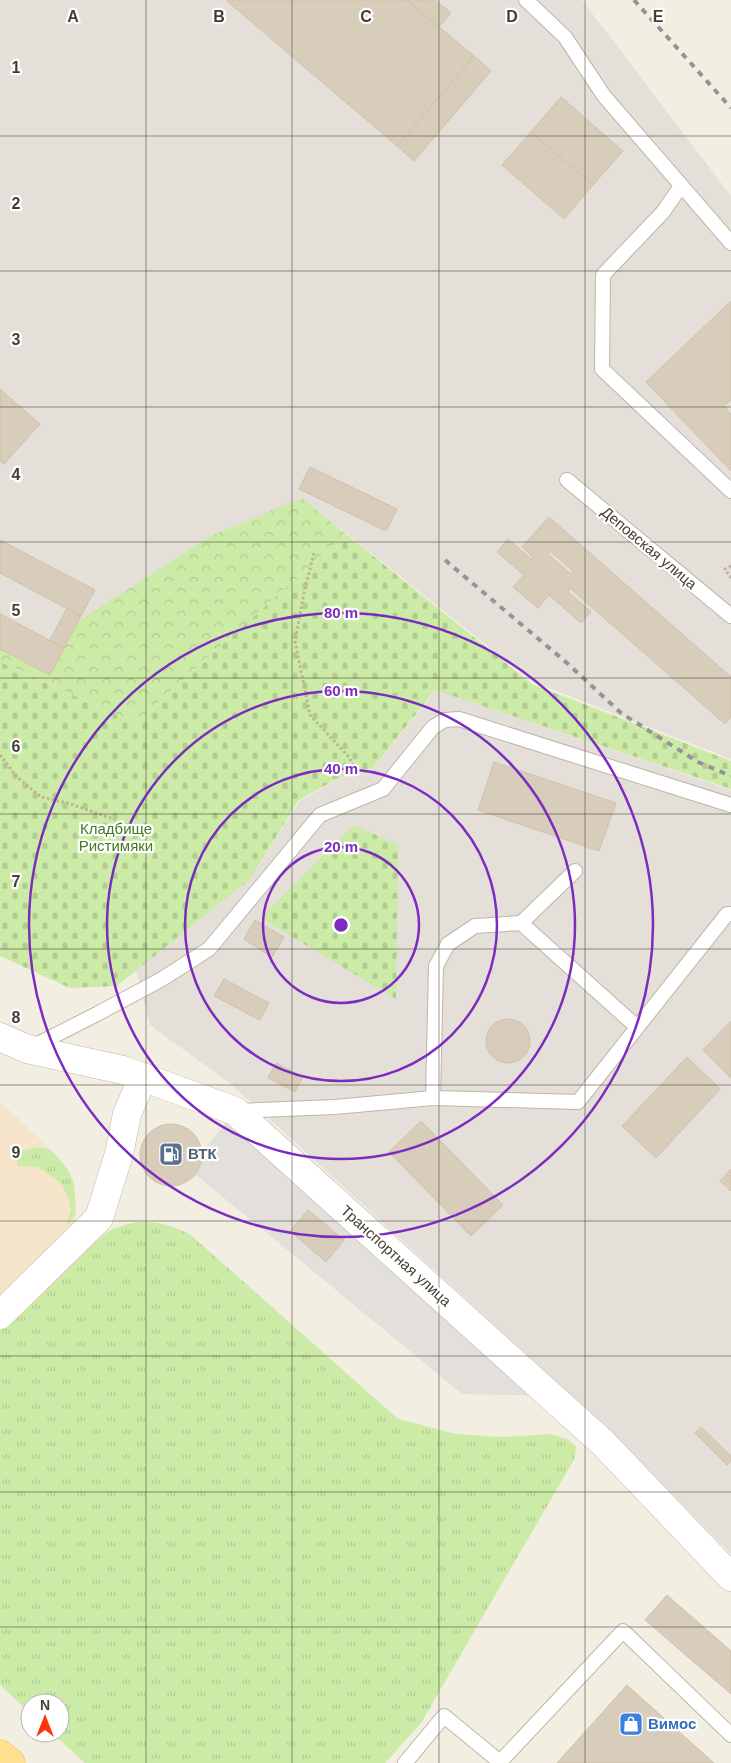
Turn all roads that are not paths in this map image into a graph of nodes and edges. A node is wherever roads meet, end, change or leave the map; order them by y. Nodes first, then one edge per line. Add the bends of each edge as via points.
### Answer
1 (526, 0) edge
2 (681, 186) junction
3 (731, 243) edge
4 (567, 480) dead end
5 (731, 492) edge
6 (731, 616) edge
7 (731, 805) edge
8 (575, 871) dead end
9 (731, 914) edge
10 (521, 923) junction
11 (638, 1027) junction
12 (0, 1037) edge
13 (27, 1049) junction
14 (143, 1077) junction
15 (433, 1098) junction
16 (235, 1111) junction
17 (0, 1315) edge
18 (731, 1577) edge
19 (731, 1735) edge
20 (0, 1754) edge
21 (11, 1763) edge
22 (405, 1763) edge
23 (500, 1763) edge

1 - 2 lane via 565,37 604,96
2 - 3 lane
2 - 5 lane via 663,212 604,275 602,369
4 - 6 lane, Деповская улица
7 - 13 lane via 459,719 445,720 433,727 383,790 320,816 209,949 154,983
8 - 10 lane
9 - 11 lane via 727,914
10 - 11 lane
10 - 15 lane via 475,926 448,944 436,966
11 - 15 lane via 578,1102
12 - 13 street, Транспортная улица
13 - 14 street, Транспортная улица
14 - 16 street, Транспортная улица
14 - 17 street via 127,1114 119,1154 99,1218
15 - 16 lane via 335,1107
16 - 18 street, Транспортная улица via 603,1444
19 - 23 lane via 624,1631
20 - 21 main road
22 - 23 lane via 444,1716

